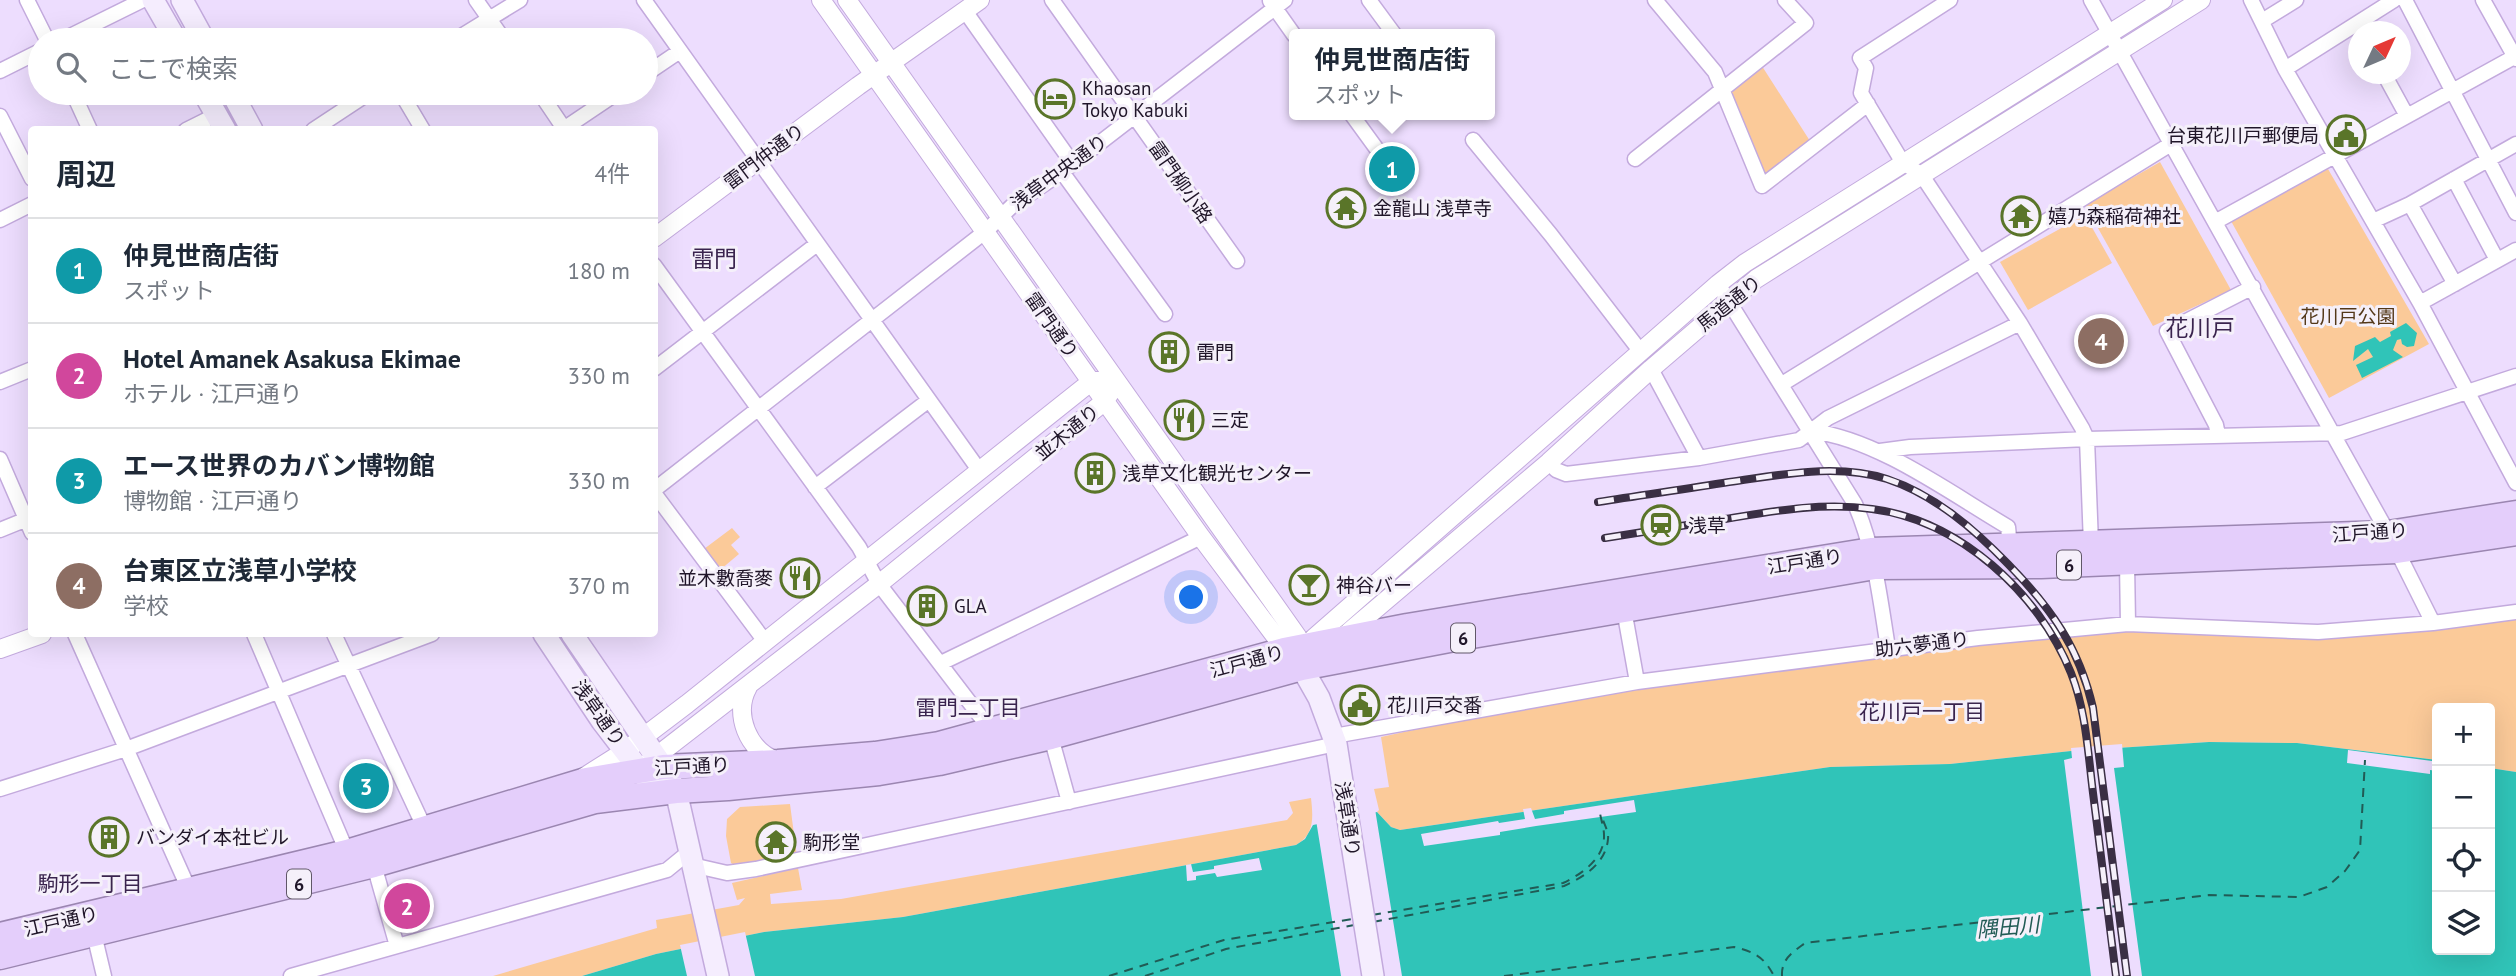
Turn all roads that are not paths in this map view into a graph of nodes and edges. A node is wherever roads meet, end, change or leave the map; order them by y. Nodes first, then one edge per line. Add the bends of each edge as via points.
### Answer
1 (27, 0) edge
2 (143, 0) edge
3 (153, 0) edge
4 (182, 0) edge
5 (476, 0) edge
6 (520, 0) edge
7 (644, 0) edge
8 (821, 0) edge
9 (847, 0) edge
10 (1052, 0) edge
11 (1369, 0) edge
12 (1655, 0) edge
13 (1785, 0) edge
14 (1950, 0) edge
15 (2091, 0) edge
16 (2163, 0) edge
17 (2201, 0) edge
18 (2251, 0) edge
19 (2296, 0) edge
20 (2394, 0) edge
21 (2405, 0) edge
22 (2483, 0) edge
23 (974, 3) edge
24 (1276, 3) edge
25 (490, 19) junction
26 (2262, 21) junction
27 (2367, 21) edge
28 (41, 28) edge
29 (86, 28) edge
30 (169, 28) edge
31 (197, 28) edge
32 (475, 28) edge
33 (496, 28) edge
34 (1291, 29) edge
35 (1390, 29) edge
36 (2110, 33) junction
37 (2348, 34) edge
38 (2120, 50) junction
39 (680, 51) junction
40 (28, 57) edge
41 (2516, 57) edge
42 (891, 62) junction
43 (658, 66) edge
44 (2285, 69) junction
45 (0, 71) edge
46 (874, 74) junction
47 (2389, 84) edge
48 (1723, 89) junction
49 (2452, 92) junction
50 (1868, 104) junction
51 (79, 105) edge
52 (211, 105) edge
53 (238, 105) edge
54 (351, 105) edge
55 (408, 105) edge
56 (548, 105) edge
57 (599, 105) edge
58 (0, 116) edge
59 (1134, 116) junction
60 (2407, 116) junction
61 (1356, 120) edge
62 (221, 122) edge
63 (88, 126) edge
64 (204, 126) edge
65 (250, 126) edge
66 (319, 126) edge
67 (421, 126) edge
68 (562, 126) edge
69 (568, 126) edge
70 (1473, 140) dead end
71 (2171, 144) junction
72 (2516, 144) edge
73 (1376, 148) dead end
74 (2337, 155) junction
75 (1635, 159) dead end
76 (2487, 159) junction
77 (758, 161) junction
78 (1903, 163) junction
79 (1068, 168) junction
80 (28, 171) edge
81 (1921, 174) junction
82 (2454, 178) junction
83 (2410, 204) junction
84 (28, 206) edge
85 (2516, 213) edge
86 (1000, 216) junction
87 (0, 220) edge
88 (2373, 221) junction
89 (2216, 222) junction
90 (986, 231) junction
91 (658, 234) edge
92 (817, 244) junction
93 (2516, 250) edge
94 (2497, 260) junction
95 (1237, 261) dead end
96 (1980, 262) junction
97 (658, 271) edge
98 (1718, 284) junction
99 (2455, 284) junction
100 (2253, 287) junction
101 (1729, 300) junction
102 (2420, 303) junction
103 (1165, 314) dead end
104 (872, 321) junction
105 (2020, 323) junction
106 (702, 332) junction
107 (1641, 352) junction
108 (658, 366) edge
109 (1651, 369) junction
110 (28, 371) edge
111 (2516, 376) edge
112 (1092, 381) junction
113 (0, 382) edge
114 (1117, 382) junction
115 (1782, 384) junction
116 (2468, 392) junction
117 (929, 400) junction
118 (1105, 401) junction
119 (758, 410) junction
120 (1811, 431) junction
121 (2333, 433) junction
122 (2218, 435) junction
123 (2087, 439) junction
124 (1880, 451) junction
125 (1699, 458) junction
126 (0, 459) edge
127 (1549, 462) junction
128 (979, 470) junction
129 (2516, 483) edge
130 (814, 487) junction
131 (658, 489) edge
132 (658, 497) edge
133 (2516, 513) edge
134 (28, 519) edge
135 (28, 523) edge
136 (0, 530) edge
137 (2516, 533) edge
138 (1201, 537) junction
139 (2393, 542) junction
140 (2091, 544) junction
141 (2010, 547) junction
142 (1873, 559) junction
143 (867, 560) junction
144 (2127, 563) junction
145 (879, 584) junction
146 (1622, 601) junction
147 (2516, 612) edge
148 (2433, 623) junction
149 (2128, 624) junction
150 (34, 637) edge
151 (76, 637) edge
152 (255, 637) edge
153 (336, 637) edge
154 (424, 637) edge
155 (546, 637) edge
156 (574, 637) edge
157 (1342, 638) junction
158 (764, 640) junction
159 (1888, 648) junction
160 (0, 649) edge
161 (1297, 655) junction
162 (941, 663) junction
163 (350, 666) junction
164 (713, 682) junction
165 (1637, 682) junction
166 (748, 687) junction
167 (279, 693) junction
168 (730, 701) junction
169 (1051, 737) junction
170 (643, 738) junction
171 (998, 740) junction
172 (1335, 740) junction
173 (126, 749) junction
174 (646, 761) junction
175 (778, 762) junction
176 (0, 789) edge
177 (666, 792) junction
178 (594, 801) junction
179 (1069, 802) junction
180 (425, 829) junction
181 (347, 852) junction
182 (690, 858) junction
183 (374, 865) junction
184 (193, 900) junction
185 (94, 934) junction
186 (0, 935) edge
187 (397, 946) junction
188 (0, 957) edge
189 (104, 976) edge
190 (291, 976) edge
191 (718, 976) edge
192 (1373, 976) edge

1 - 28 street
2 - 29 street
3 - 30 main road
4 - 31 main road
5 - 25 street
6 - 25 street
7 - 39 street
8 - 46 street, 雷門通り
9 - 42 street, 雷門通り
10 - 59 street, 雷門柳小路
11 - 35 street
12 - 48 street via 1715,72
13 - 48 street via 1806,23
14 - 50 street via 1860,58 1866,68 1861,93
15 - 36 street
16 - 36 street, 馬道通り
17 - 38 street, 馬道通り
18 - 26 street
19 - 26 street
20 - 27 street
21 - 49 street
22 - 41 street
23 - 42 street, 雷門仲通り
23 - 79 street
24 - 34 street
24 - 59 street, 浅草中央通り
25 - 32 street
25 - 33 street
26 - 44 street
36 - 38 street
36 - 78 street, 馬道通り
37 - 44 street
38 - 71 street
38 - 81 street, 馬道通り
39 - 43 street
39 - 77 street
40 - 45 street
41 - 49 street
42 - 46 street, 雷門仲通り
42 - 86 street, 雷門通り
44 - 74 street
46 - 77 street, 雷門仲通り
46 - 90 street, 雷門通り
47 - 60 street
48 - 50 street via 1762,187
48 - 75 street
49 - 60 street
49 - 76 street
50 - 78 street
51 - 63 street
52 - 62 main road
53 - 65 main road
54 - 66 street
55 - 67 street
56 - 68 street
57 - 69 street
58 - 80 street
59 - 79 street, 浅草中央通り
59 - 95 street, 雷門柳小路
60 - 74 street
61 - 73 street
62 - 64 street
70 - 107 street
71 - 89 street
71 - 96 street
72 - 76 street
74 - 88 street
74 - 89 street
76 - 82 street
76 - 85 street
77 - 91 street, 雷門仲通り
77 - 92 street
78 - 81 street
78 - 98 street, 馬道通り
79 - 86 street, 浅草中央通り
79 - 103 street
81 - 96 street
81 - 101 street, 馬道通り
82 - 83 street
82 - 94 street
83 - 88 street
83 - 99 street
84 - 87 street
86 - 90 street, 浅草中央通り
86 - 114 street, 雷門通り
88 - 102 street
89 - 100 street
90 - 104 street, 浅草中央通り
90 - 112 street, 雷門通り
92 - 104 street
92 - 106 street
93 - 94 street
94 - 99 street
96 - 105 street
96 - 115 street
97 - 106 street
98 - 101 street
98 - 107 street, 馬道通り
99 - 102 street
100 - 121 street
100 - 122 street via 2167,331
101 - 109 street, 馬道通り
101 - 115 street
102 - 116 street
104 - 117 street
104 - 119 street, 浅草中央通り
105 - 120 street via 1828,418
105 - 123 street
106 - 108 street
106 - 119 street
107 - 161 street, 馬道通り
109 - 125 street
109 - 127 street, 馬道通り
110 - 113 street
111 - 116 street
112 - 114 street, 並木通り
112 - 118 street, 雷門通り
112 - 128 street, 並木通り
114 - 118 street, 並木通り
114 - 161 street, 雷門通り
115 - 120 street
116 - 121 street
116 - 129 street
117 - 128 street
117 - 130 street
118 - 138 street, 雷門通り
118 - 145 street, 並木通り
119 - 130 street
119 - 131 street, 浅草中央通り
120 - 124 street via 1835,434
120 - 125 street via 1799,440
120 - 142 street via 1855,504
121 - 122 street
121 - 139 street
122 - 123 street
123 - 124 street
123 - 140 street
124 - 141 street via 2008,527
125 - 127 street via 1566,474
126 - 134 street
127 - 157 street, 馬道通り
128 - 143 street, 並木通り
130 - 143 street
132 - 158 street
133 - 139 highway, 江戸通り / 6
135 - 136 street
137 - 139 highway, 江戸通り / 6
138 - 161 street, 雷門通り
138 - 162 street
139 - 140 highway, 江戸通り / 6
139 - 144 highway, 江戸通り / 6
139 - 148 street
140 - 141 highway, 江戸通り / 6
141 - 142 highway, 江戸通り / 6
142 - 144 highway, 江戸通り / 6 via 2040,566
142 - 146 highway, 江戸通り / 6
142 - 159 street
143 - 145 street
143 - 158 street, 並木通り
144 - 149 street
145 - 162 street
145 - 166 street, 並木通り
146 - 157 highway, 江戸通り / 6
146 - 161 highway, 江戸通り / 6 via 1447,640
146 - 165 street
147 - 148 street, 助六夢通り
148 - 149 street, 助六夢通り via 2318,632
149 - 159 street, 助六夢通り
150 - 160 street
151 - 173 street
152 - 167 street
153 - 163 street
154 - 163 street
155 - 174 main road, 浅草通り
156 - 170 main road, 浅草通り
157 - 161 highway, 江戸通り / 6
158 - 164 street, 並木通り
159 - 165 street, 助六夢通り
161 - 169 highway, 江戸通り / 6
161 - 171 highway, 江戸通り / 6
161 - 172 main road, 浅草通り
162 - 171 street
163 - 167 street
163 - 180 street
164 - 168 street via 712,698
164 - 170 street, 並木通り
165 - 172 street, 助六夢通り
166 - 168 street, 並木通り
166 - 175 street via 742,698 744,725 756,749
167 - 173 street
167 - 181 street
168 - 174 street, 並木通り
169 - 171 highway, 江戸通り / 6
169 - 179 street
170 - 174 main road, 浅草通り
171 - 175 highway, 江戸通り / 6
171 - 177 highway, 江戸通り / 6 via 939,763 879,773
172 - 179 street, 助六夢通り
172 - 192 main road, 浅草通り
173 - 176 street
173 - 184 street
174 - 175 highway, 江戸通り / 6
174 - 177 main road, 浅草通り
174 - 178 highway
174 - 180 highway, 江戸通り / 6
177 - 178 highway, 江戸通り / 6
177 - 182 main road, 浅草通り via 682,824
178 - 183 highway, 江戸通り / 6
179 - 182 street, 助六夢通り via 735,873
180 - 181 highway, 江戸通り / 6
181 - 184 highway, 江戸通り / 6
182 - 187 street via 667,870
182 - 191 main road, 浅草通り
183 - 184 highway, 江戸通り / 6
183 - 187 street
184 - 185 highway, 江戸通り / 6
184 - 186 highway, 江戸通り / 6
185 - 188 highway, 江戸通り / 6
185 - 189 street
187 - 190 street

